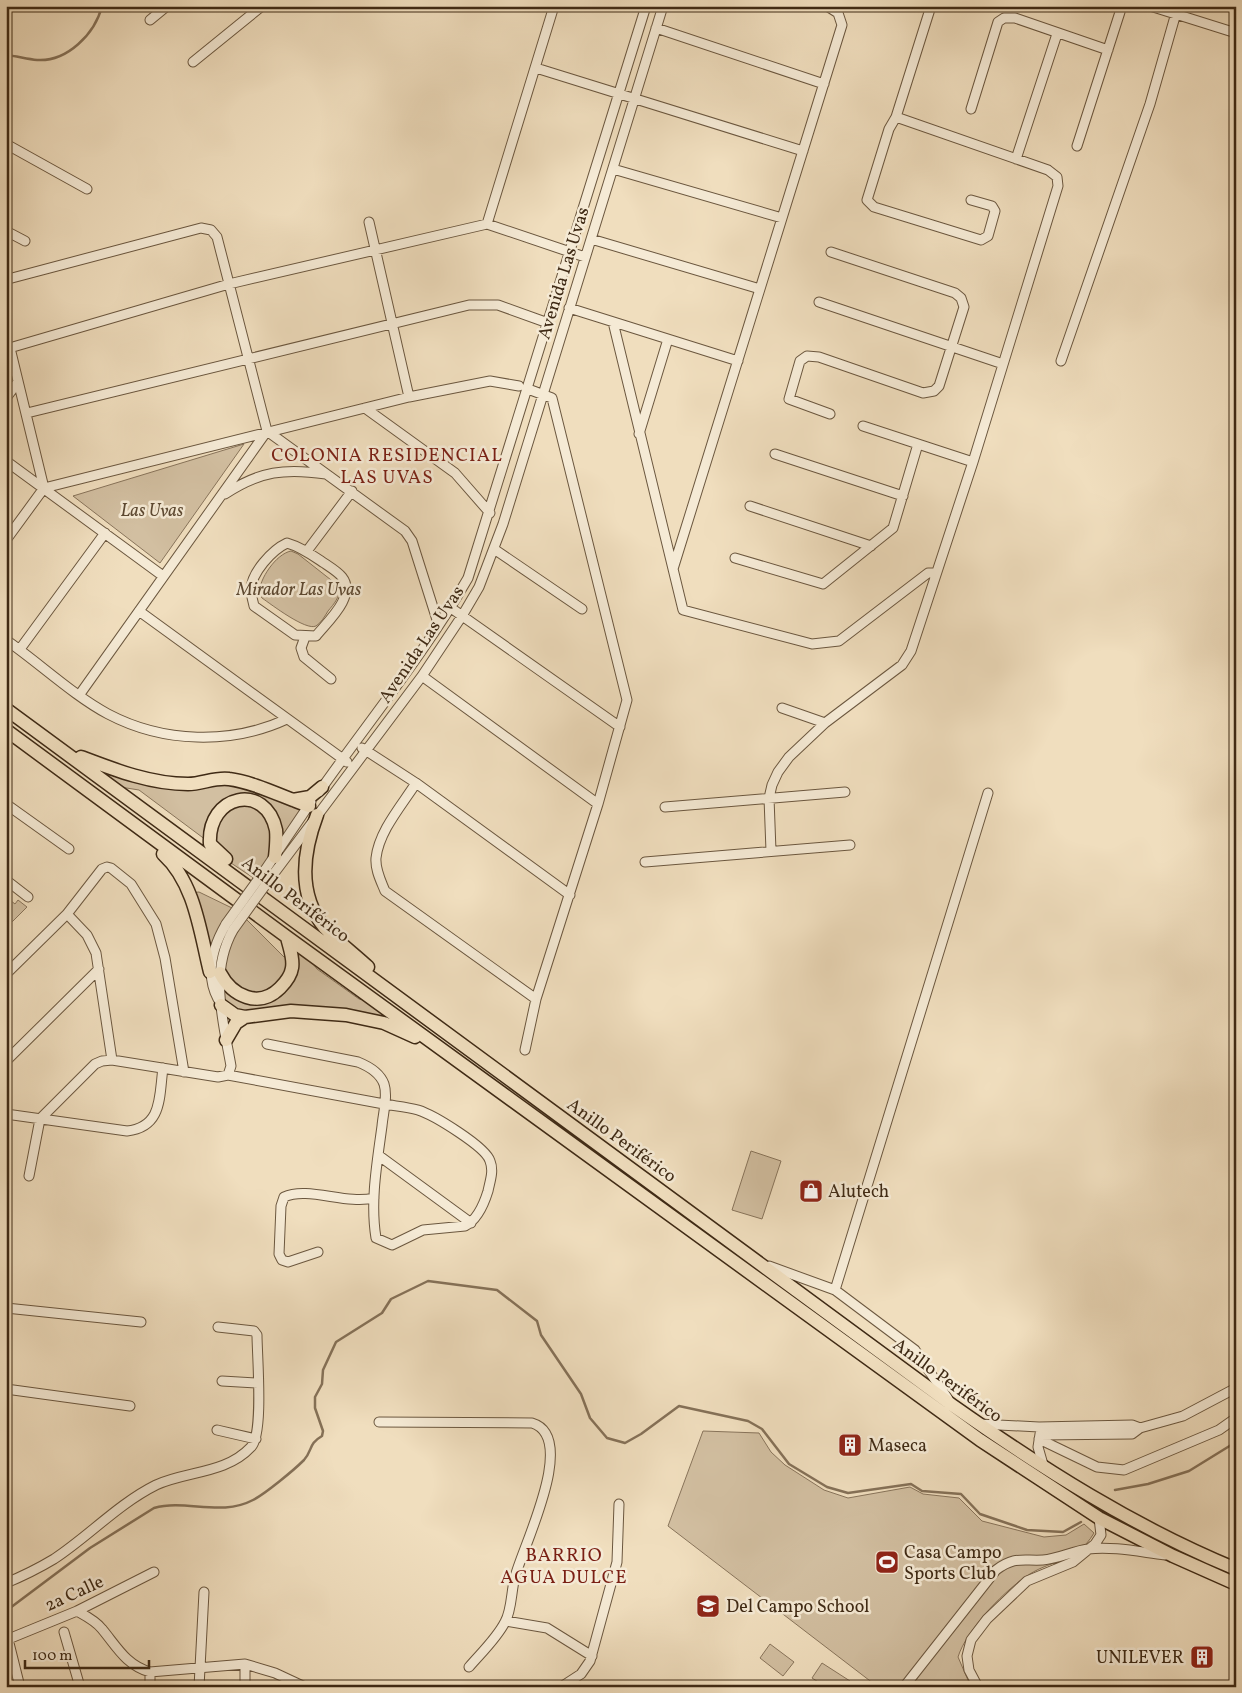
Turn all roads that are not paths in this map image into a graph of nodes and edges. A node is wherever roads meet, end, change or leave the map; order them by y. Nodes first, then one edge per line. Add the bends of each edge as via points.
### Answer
1 (167, 6) edge
2 (262, 6) edge
3 (554, 6) edge
4 (646, 6) edge
5 (663, 6) edge
6 (828, 6) edge
7 (931, 6) edge
8 (1150, 6) edge
9 (1120, 12) dead end
10 (1176, 13) junction
11 (150, 20) dead end
12 (656, 28) junction
13 (1236, 33) edge
14 (1057, 34) junction
15 (1108, 50) junction
16 (193, 62) dead end
17 (536, 68) junction
18 (824, 84) junction
19 (619, 94) junction
20 (635, 98) junction
21 (971, 109) dead end
22 (896, 117) junction
23 (6, 144) edge
24 (1077, 146) dead end
25 (803, 151) junction
26 (1016, 159) junction
27 (613, 169) junction
28 (86, 189) dead end
29 (971, 200) dead end
30 (782, 218) junction
31 (369, 222) dead end
32 (487, 224) junction
33 (6, 231) edge
34 (591, 239) junction
35 (25, 241) dead end
36 (375, 250) junction
37 (569, 252) junction
38 (831, 252) dead end
39 (585, 257) junction
40 (12, 278) dead end
41 (229, 284) junction
42 (760, 289) junction
43 (818, 302) dead end
44 (569, 308) junction
45 (612, 322) junction
46 (548, 323) junction
47 (391, 324) junction
48 (668, 339) junction
49 (953, 347) junction
50 (8, 348) edge
51 (248, 359) junction
52 (738, 361) junction
53 (1061, 361) dead end
54 (1003, 364) junction
55 (6, 370) edge
56 (17, 379) junction
57 (523, 388) junction
58 (543, 393) junction
59 (409, 397) junction
60 (6, 398) edge
61 (366, 408) junction
62 (27, 413) junction
63 (830, 414) dead end
64 (863, 426) dead end
65 (267, 431) junction
66 (639, 434) junction
67 (918, 444) junction
68 (775, 454) dead end
69 (6, 460) edge
70 (973, 462) junction
71 (329, 475) junction
72 (44, 488) junction
73 (352, 491) junction
74 (903, 496) junction
75 (220, 497) junction
76 (750, 506) dead end
77 (490, 513) junction
78 (105, 533) junction
79 (6, 540) edge
80 (871, 546) junction
81 (494, 549) junction
82 (307, 551) junction
83 (735, 558) dead end
84 (673, 569) junction
85 (936, 572) junction
86 (163, 576) junction
87 (451, 608) junction
88 (582, 609) dead end
89 (139, 611) junction
90 (462, 616) junction
91 (438, 623) junction
92 (305, 637) junction
93 (6, 640) edge
94 (20, 649) junction
95 (422, 676) junction
96 (331, 679) dead end
97 (80, 694) junction
98 (782, 708) dead end
99 (6, 709) edge
100 (287, 719) junction
101 (825, 723) junction
102 (620, 727) junction
103 (6, 730) edge
104 (6, 737) edge
105 (354, 742) junction
106 (26, 744) junction
107 (366, 750) junction
108 (66, 751) junction
109 (342, 759) junction
110 (354, 766) junction
111 (416, 783) junction
112 (322, 787) junction
113 (845, 792) dead end
114 (988, 793) dead end
115 (769, 798) junction
116 (292, 800) junction
117 (6, 804) edge
118 (598, 804) junction
119 (665, 807) dead end
120 (313, 810) junction
121 (134, 826) junction
122 (850, 845) dead end
123 (69, 849) dead end
124 (771, 851) junction
125 (275, 857) junction
126 (645, 862) dead end
127 (271, 872) junction
128 (6, 880) edge
129 (245, 882) junction
130 (570, 895) junction
131 (28, 897) dead end
132 (67, 914) junction
133 (287, 937) junction
134 (99, 968) junction
135 (215, 972) junction
136 (6, 974) edge
137 (536, 999) junction
138 (221, 1005) junction
139 (410, 1006) junction
140 (245, 1017) junction
141 (226, 1040) junction
142 (267, 1044) dead end
143 (436, 1045) junction
144 (525, 1050) dead end
145 (112, 1060) junction
146 (6, 1061) edge
147 (163, 1068) junction
148 (184, 1072) junction
149 (228, 1075) junction
150 (384, 1104) junction
151 (6, 1114) edge
152 (40, 1119) junction
153 (378, 1155) junction
154 (30, 1176) dead end
155 (374, 1198) junction
156 (471, 1223) junction
157 (318, 1252) dead end
158 (757, 1262) junction
159 (835, 1290) junction
160 (6, 1308) edge
161 (140, 1322) dead end
162 (218, 1327) dead end
163 (222, 1381) dead end
164 (258, 1383) junction
165 (1236, 1388) edge
166 (6, 1389) edge
167 (130, 1406) dead end
168 (952, 1406) junction
169 (1236, 1418) edge
170 (378, 1422) dead end
171 (978, 1424) junction
172 (217, 1430) dead end
173 (1040, 1434) junction
174 (256, 1439) junction
175 (1045, 1469) junction
176 (619, 1504) dead end
177 (1099, 1518) junction
178 (1087, 1549) junction
179 (1173, 1556) junction
180 (1236, 1569) edge
181 (154, 1572) dead end
182 (6, 1583) edge
183 (1236, 1584) edge
184 (204, 1592) dead end
185 (77, 1611) junction
186 (506, 1621) junction
187 (64, 1632) dead end
188 (7, 1640) edge
189 (592, 1656) junction
190 (246, 1664) junction
191 (469, 1667) dead end
192 (200, 1669) junction
193 (150, 1672) junction
194 (20, 1687) edge
195 (80, 1687) edge
196 (150, 1687) edge
197 (199, 1687) edge
198 (245, 1687) edge
199 (305, 1687) edge
200 (561, 1687) edge
201 (904, 1687) edge
202 (978, 1687) edge

1 - 11 street
2 - 16 street
3 - 17 street
4 - 19 street, Avenida Las Uvas
5 - 12 street, Avenida Las Uvas
6 - 18 street via 838,13 842,25
7 - 22 street
8 - 10 street
9 - 15 street
10 - 13 street
10 - 53 street via 1150,104
12 - 18 street
12 - 20 street, Avenida Las Uvas
14 - 15 street
14 - 21 street via 1015,18 1004,18 998,22
14 - 26 street
15 - 24 street
17 - 19 street
17 - 32 street
18 - 25 street
19 - 20 street
19 - 37 street, Avenida Las Uvas
20 - 25 street
20 - 27 street, Avenida Las Uvas
22 - 26 street
22 - 29 street via 889,129 867,200 874,207 981,240 988,236 995,211 992,206
23 - 28 street
25 - 30 street
26 - 54 street via 1048,170 1057,177 1058,186
27 - 30 street
27 - 34 street, Avenida Las Uvas
30 - 42 street
31 - 36 street
32 - 36 street
32 - 37 street
33 - 35 street
34 - 39 street, Avenida Las Uvas
34 - 42 street
36 - 41 street
36 - 47 street
37 - 39 street
37 - 46 street, Avenida Las Uvas
38 - 49 street via 955,293 964,307
39 - 44 street, Avenida Las Uvas
40 - 41 street via 200,228 211,230 218,237
41 - 50 street
41 - 51 street
42 - 52 street
43 - 49 street
44 - 45 street
44 - 58 street, Avenida Las Uvas
45 - 48 street
45 - 66 street
46 - 47 street via 498,306 469,305
46 - 57 street, Avenida Las Uvas
47 - 51 street
47 - 59 street
48 - 52 street
48 - 66 street
49 - 54 street
49 - 63 street via 939,386 934,391 923,393 819,357 807,356 800,361 789,399
50 - 56 street
51 - 62 street
51 - 65 street
52 - 84 street
54 - 70 street
55 - 56 street
56 - 60 street
56 - 62 street
57 - 58 street
57 - 59 street via 490,381
57 - 77 street, Avenida Las Uvas
58 - 81 street, Avenida Las Uvas
58 - 102 street via 552,398 557,414 627,700
59 - 61 street
61 - 65 street
61 - 77 street via 455,473
62 - 72 street
64 - 67 street
65 - 71 street
65 - 72 street
65 - 75 street
66 - 84 street
67 - 70 street
67 - 74 street
68 - 74 street
69 - 72 street
70 - 85 street
71 - 73 street
71 - 75 street via 298,470 265,474
72 - 78 street
72 - 79 street
73 - 82 street
73 - 91 street via 405,530 412,541
74 - 80 street via 893,528
75 - 86 street
76 - 80 street
77 - 87 street, Avenida Las Uvas via 468,578
78 - 86 street
78 - 94 street
80 - 83 street via 823,584
81 - 88 street
81 - 90 street, Avenida Las Uvas via 479,587
82 - 92 street via 342,576 346,595 316,636
82 - 92 street via 287,543 278,547 254,578 251,590 254,606 295,635
84 - 85 street via 683,610 821,644 839,641 928,573
85 - 101 street via 912,651 902,665
86 - 89 street
87 - 90 street
87 - 91 street, Avenida Las Uvas
89 - 97 street
89 - 100 street
90 - 95 street, Avenida Las Uvas
90 - 102 street
91 - 105 street, Avenida Las Uvas
92 - 96 street via 302,653
93 - 94 street
94 - 97 street
95 - 107 street, Avenida Las Uvas
95 - 118 street
97 - 100 street via 108,714 142,728 191,737 239,735 264,730
98 - 101 street
99 - 108 highway, Anillo Periférico
100 - 109 street
101 - 115 street via 789,757 778,772
102 - 118 street
103 - 106 highway, Anillo Periférico
104 - 106 street
105 - 107 street
105 - 109 street, Avenida Las Uvas
106 - 121 highway, Anillo Periférico
107 - 110 street, Avenida Las Uvas
107 - 111 street
108 - 116 highway via 138,777 188,784 226,778
108 - 129 highway, Anillo Periférico
109 - 110 street
109 - 112 street, Avenida Las Uvas
110 - 120 street, Avenida Las Uvas
111 - 130 street
111 - 137 street via 380,841 376,859 378,876 385,892
112 - 116 highway via 310,797
112 - 120 street, Avenida Las Uvas
113 - 115 street
114 - 159 street
115 - 119 street
115 - 124 street
116 - 120 highway
117 - 123 street
118 - 130 street
120 - 125 street, Avenida Las Uvas
120 - 127 street, Avenida Las Uvas
120 - 139 highway via 305,872 310,902 326,928
121 - 133 highway, Anillo Periférico
121 - 135 highway via 172,863 185,885
122 - 124 street
124 - 126 street
125 - 127 street, Avenida Las Uvas
125 - 129 highway via 276,830 263,808 244,798 222,807 212,820 210,844 231,863
127 - 135 street, Avenida Las Uvas, bridge via 213,952
128 - 131 street
129 - 139 highway, Anillo Periférico
130 - 137 street
132 - 134 street via 87,935
132 - 136 street
132 - 148 street via 102,869 107,867 136,891 156,924 165,958
133 - 135 highway via 292,969 285,983 273,995 260,1000 247,998 235,992
133 - 143 highway, Anillo Periférico
134 - 145 street
134 - 146 street
135 - 138 street, Avenida Las Uvas
137 - 144 street
138 - 140 highway via 227,1011
138 - 141 street, Avenida Las Uvas
139 - 158 highway, Anillo Periférico
140 - 141 highway via 236,1023
140 - 143 highway via 291,1012 346,1015 384,1023
141 - 149 street, Avenida Las Uvas via 231,1066
142 - 150 street via 369,1066 385,1084
143 - 177 highway, Anillo Periférico via 980,1440
145 - 147 street
145 - 152 street via 95,1064
147 - 148 street
147 - 152 street via 158,1111 139,1130
148 - 149 street via 218,1077
149 - 150 street
150 - 153 street
150 - 156 street via 420,1111 441,1121 490,1158 493,1171 487,1194
151 - 152 street
152 - 154 street
153 - 155 street
153 - 156 street
155 - 156 street via 372,1218 376,1238 392,1245 423,1230
155 - 157 street via 363,1200 309,1195 284,1198 279,1254 282,1260 288,1262
158 - 159 street
158 - 168 highway, Anillo Periférico
159 - 168 street via 915,1350
160 - 161 street
162 - 164 street via 254,1331 257,1335
163 - 164 street
164 - 174 street
165 - 173 street via 1183,1416 1140,1428 1132,1425
166 - 167 street
168 - 171 highway, Anillo Periférico
169 - 173 street via 1219,1430 1124,1470 1097,1467
170 - 186 street via 532,1423 545,1430 550,1474 525,1554 515,1575
171 - 173 street
171 - 175 highway, Anillo Periférico
172 - 174 street
173 - 175 street via 1039,1456
174 - 182 street via 251,1447 230,1461 157,1484 55,1558
175 - 180 highway, Anillo Periférico via 1182,1547
176 - 189 street via 616,1562
177 - 178 street via 1101,1535
177 - 179 highway, Anillo Periférico
178 - 179 street via 1119,1549
178 - 201 street via 1044,1560 1006,1562 996,1570
178 - 202 street via 1073,1562 1027,1581 987,1619 971,1640 967,1656 969,1670
179 - 183 highway, Anillo Periférico
181 - 185 street, 2a Calle
184 - 192 street
185 - 188 street, 2a Calle
185 - 193 street via 102,1628 115,1648 130,1662
186 - 189 street via 547,1628
186 - 191 street
187 - 195 street
188 - 194 street
189 - 200 street via 581,1674
190 - 192 street
190 - 198 street
190 - 199 street
192 - 193 street
192 - 197 street
193 - 196 street

